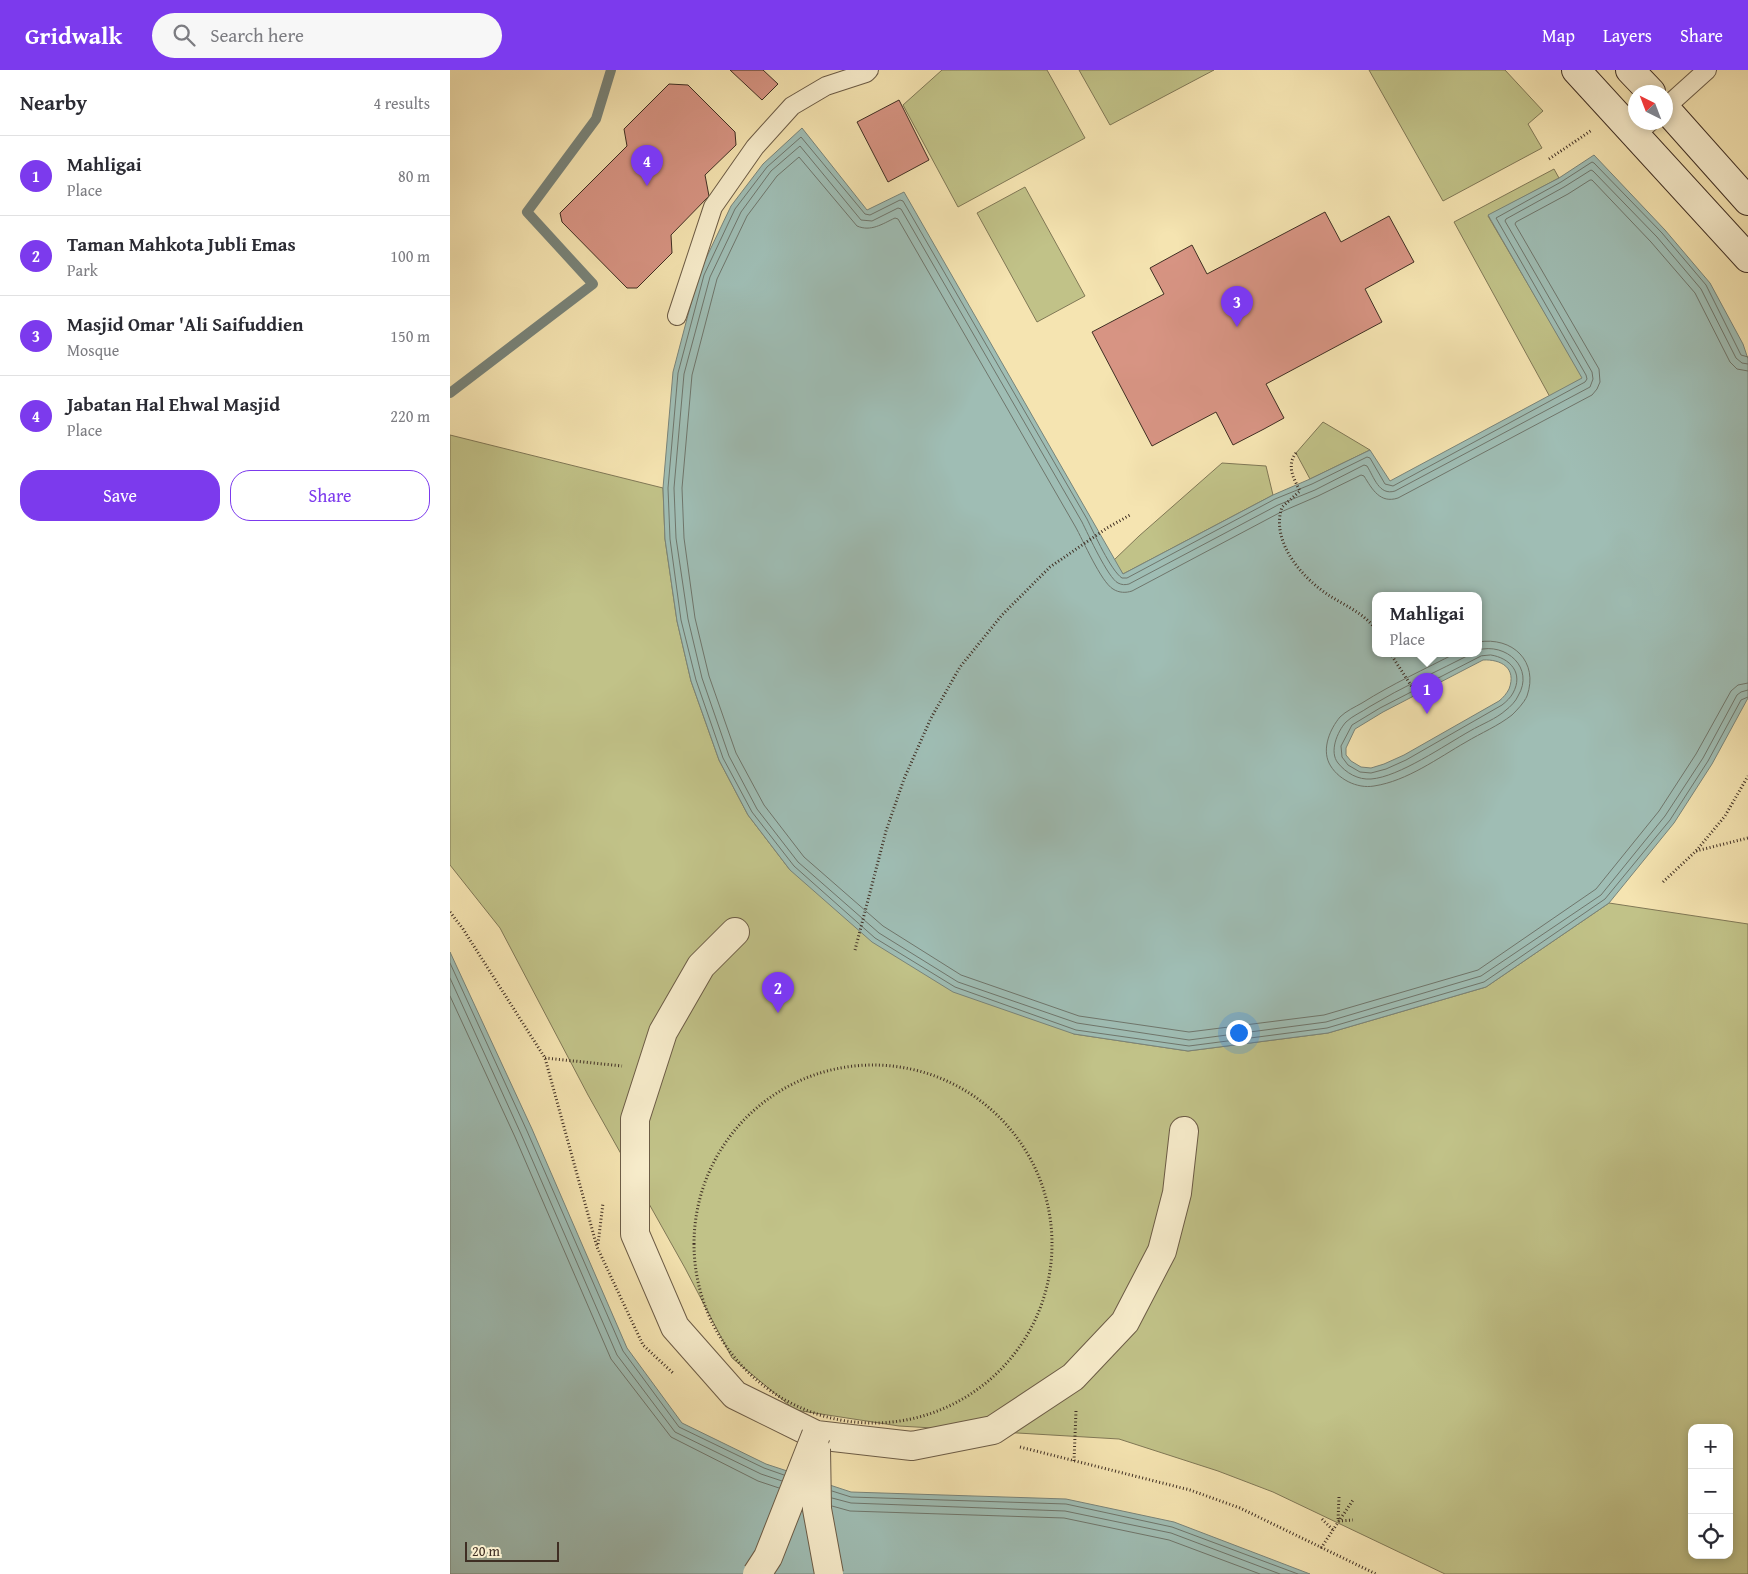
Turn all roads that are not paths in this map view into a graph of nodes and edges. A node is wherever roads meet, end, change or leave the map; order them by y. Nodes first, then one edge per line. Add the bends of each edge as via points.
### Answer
1 (869, 70) edge
2 (1576, 70) edge
3 (1630, 70) edge
4 (1707, 70) edge
5 (1644, 85) edge
6 (1673, 102) edge
7 (1628, 116) edge
8 (1673, 116) edge
9 (1644, 130) edge
10 (1748, 201) edge
11 (1748, 258) edge
12 (677, 316) dead end
13 (735, 932) dead end
14 (1184, 1131) dead end
15 (816, 1435) junction
16 (758, 1574) edge
17 (829, 1574) edge

1 - 12 lane via 826,86 792,106 755,148 713,207
2 - 7 street
3 - 5 street
4 - 6 lane
8 - 10 street
9 - 11 street
13 - 15 street via 701,966 662,1032 634,1119 635,1234 675,1327 735,1395
14 - 15 street via 1177,1193 1162,1251 1125,1322 1072,1377 993,1430 912,1446
15 - 16 street, bridge via 768,1557
15 - 17 street, bridge via 817,1509

